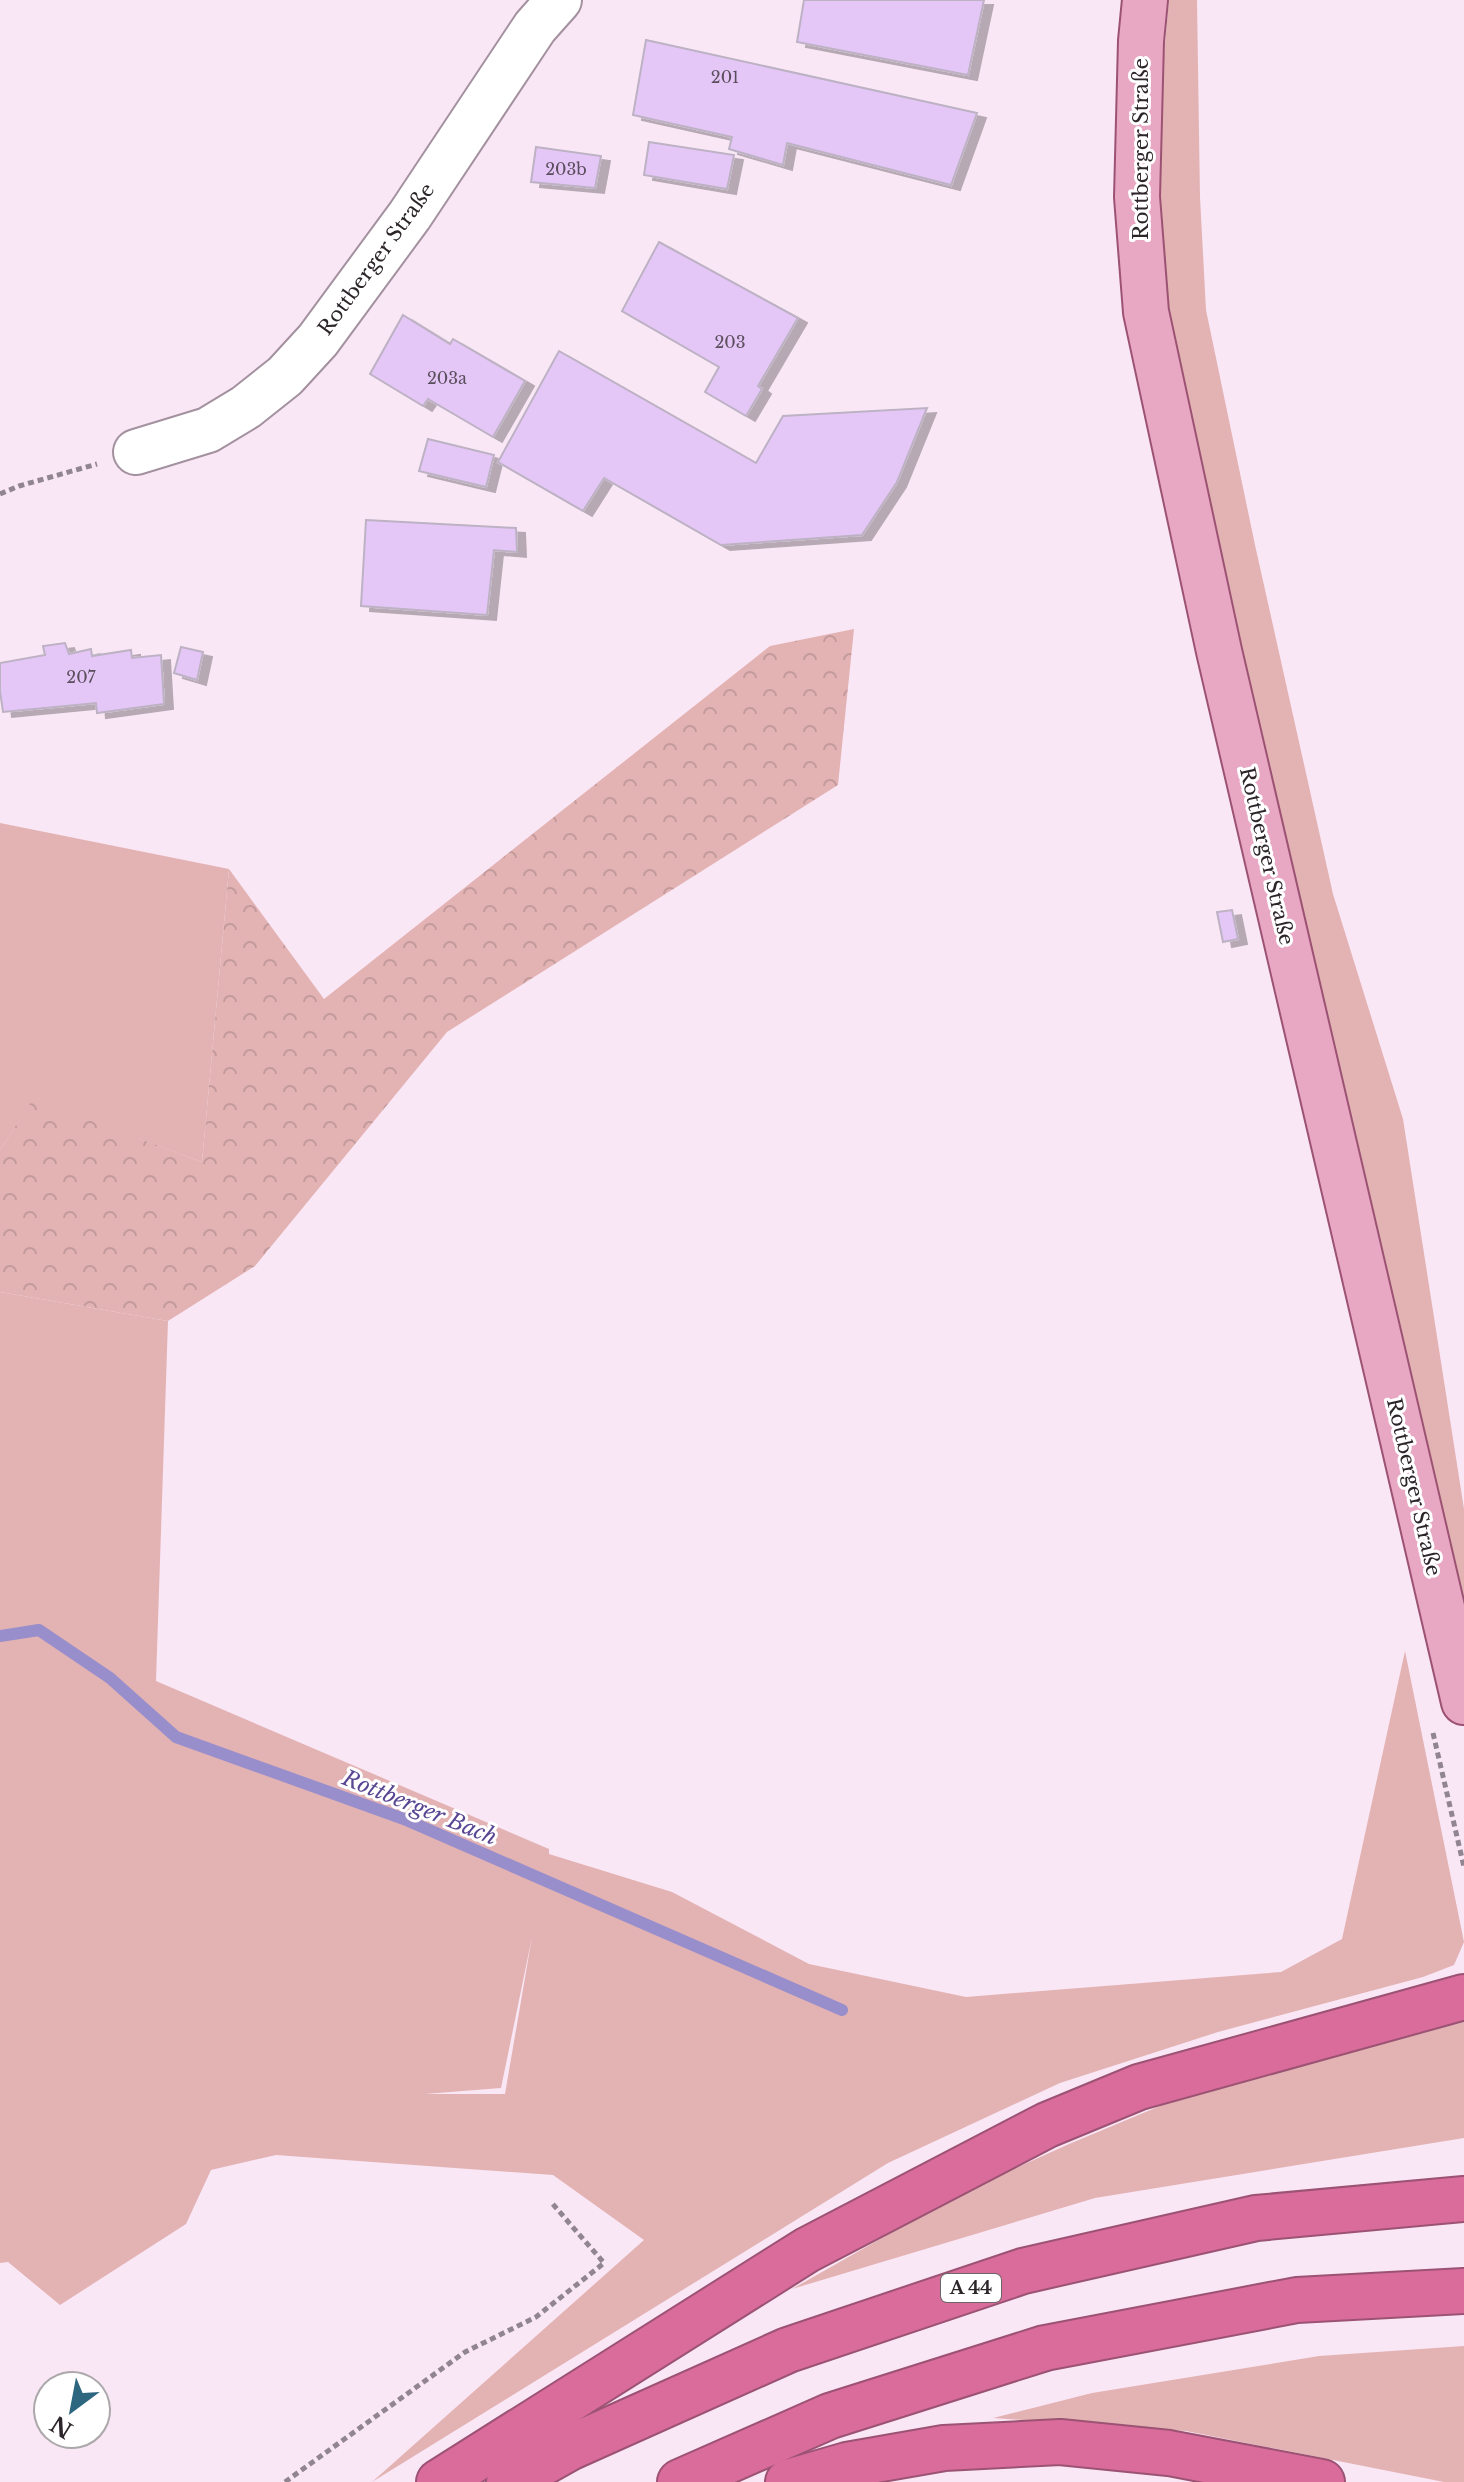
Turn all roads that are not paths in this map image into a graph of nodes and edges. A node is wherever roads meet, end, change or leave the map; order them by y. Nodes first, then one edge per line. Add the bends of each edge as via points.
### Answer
1 (559, 0) edge
2 (1145, 0) edge
3 (136, 452) road end
4 (1464, 1702) edge
5 (1464, 1997) edge
6 (1464, 2199) edge
7 (1464, 2291) edge
8 (439, 2482) edge
9 (509, 2482) edge
10 (680, 2482) edge
11 (788, 2482) edge
12 (1322, 2482) edge

1 - 3 street, Rottberger Straße via 535,27 393,238 293,367 246,407 208,430
2 - 4 main road, Rottberger Straße via 1137,197 1146,312 1219,651
5 - 8 highway via 1139,2087 1047,2125 807,2250
6 - 9 highway, A 44 via 1256,2218 1023,2271 788,2350 569,2448
7 - 10 highway via 1297,2300 1045,2348 830,2416
11 - 12 highway via 847,2465 944,2448 1060,2442 1169,2453

